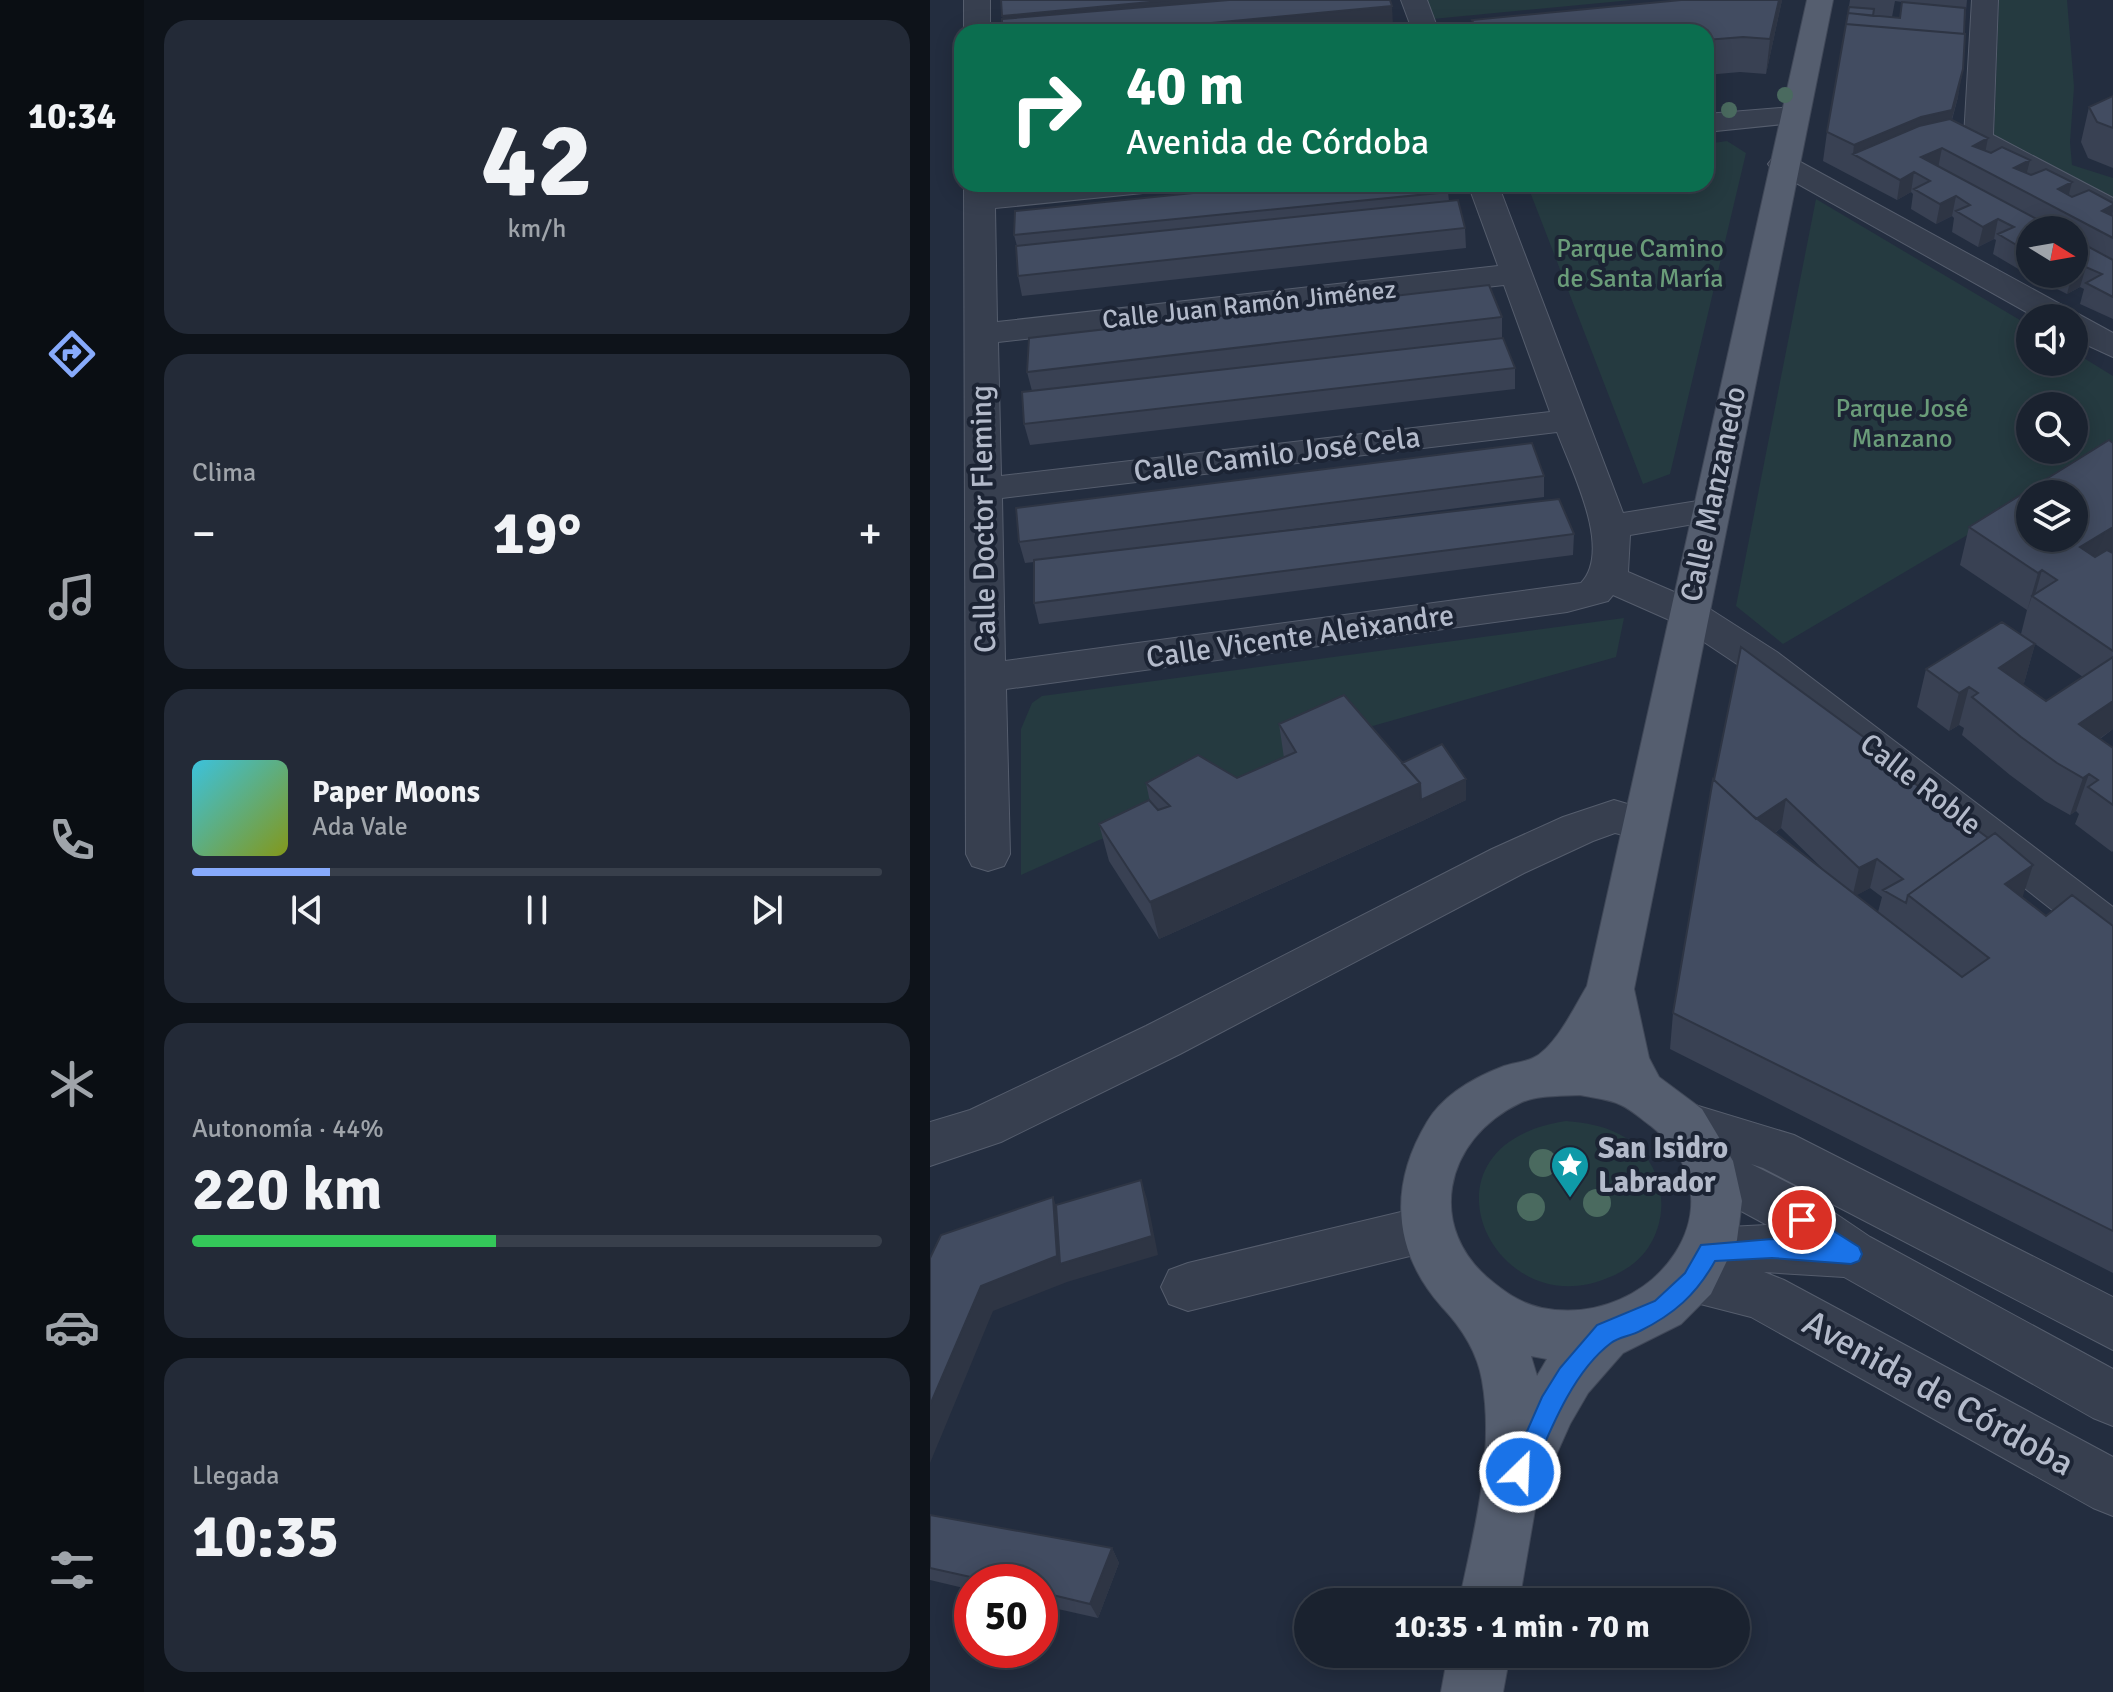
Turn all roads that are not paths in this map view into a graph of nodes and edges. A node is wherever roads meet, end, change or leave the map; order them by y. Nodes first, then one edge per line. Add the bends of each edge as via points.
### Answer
1 (977, 0) edge
2 (1414, 0) edge
3 (1820, 0) edge
4 (1985, 0) edge
5 (977, 24) edge
6 (1423, 24) edge
7 (1793, 116) junction
8 (1714, 122) edge
9 (1783, 164) junction
10 (1486, 192) edge
11 (979, 193) edge
12 (2113, 210) edge
13 (1516, 274) junction
14 (2036, 304) edge
15 (2088, 333) edge
16 (981, 334) junction
17 (2113, 347) edge
18 (1571, 420) junction
19 (983, 489) junction
20 (1710, 511) junction
21 (1609, 527) junction
22 (1608, 578) junction
23 (1688, 613) junction
24 (986, 678) junction
25 (1643, 824) junction
26 (988, 854) dead end
27 (2113, 932) edge
28 (1610, 989) junction
29 (1548, 1076) junction
30 (1642, 1092) junction
31 (1682, 1122) junction
32 (930, 1144) edge
33 (1711, 1169) junction
34 (1426, 1229) junction
35 (1851, 1254) junction
36 (1700, 1266) junction
37 (1188, 1287) dead end
38 (1475, 1303) junction
39 (2113, 1325) edge
40 (1605, 1333) junction
41 (2113, 1399) edge
42 (2113, 1488) edge
43 (1510, 1494) junction
44 (1492, 1588) edge
45 (1476, 1668) edge
46 (1472, 1692) edge

1 - 5 street
2 - 6 street
3 - 7 main road, Calle Manzanedo
4 - 12 street via 1978,137
7 - 8 street
7 - 9 main road, Calle Manzanedo
9 - 14 street
9 - 20 main road, Calle Manzanedo
10 - 13 street
11 - 16 street, Calle Doctor Fleming
13 - 16 street, Calle Juan Ramón Jiménez
13 - 18 street
15 - 17 street
16 - 19 street, Calle Doctor Fleming
18 - 19 street, Calle Camilo José Cela
18 - 21 street
19 - 24 street, Calle Doctor Fleming
20 - 21 street
20 - 23 main road, Calle Manzanedo
21 - 22 street via 1613,560
22 - 23 street, Calle Roble
22 - 24 street, Calle Vicente Aleixandre via 1594,592 1567,599
23 - 25 main road, Calle Manzanedo
23 - 27 street, Calle Roble via 1763,662
24 - 26 street, Calle Doctor Fleming
25 - 28 main road, Calle Manzanedo
25 - 32 street via 1614,816 1578,829 1163,1040 983,1127
28 - 29 main road, Calle Manzanedo via 1575,1048
28 - 30 main road, Calle Manzanedo via 1625,1060
29 - 30 main road via 1612,1080
29 - 34 main road via 1503,1088 1466,1112 1438,1145 1424,1186
30 - 31 main road
31 - 33 main road
31 - 39 street via 1776,1150
33 - 35 street via 1778,1203
33 - 36 main road via 1717,1210
34 - 37 street
34 - 38 main road via 1443,1270
35 - 36 street via 1772,1248
35 - 41 street
36 - 40 main road via 1663,1308
36 - 42 street, Avenida de Córdoba via 1713,1281 1765,1297
38 - 40 main road via 1503,1321 1536,1332
38 - 43 main road via 1502,1352 1512,1389
40 - 43 main road via 1550,1405
43 - 44 main road
45 - 46 main road

